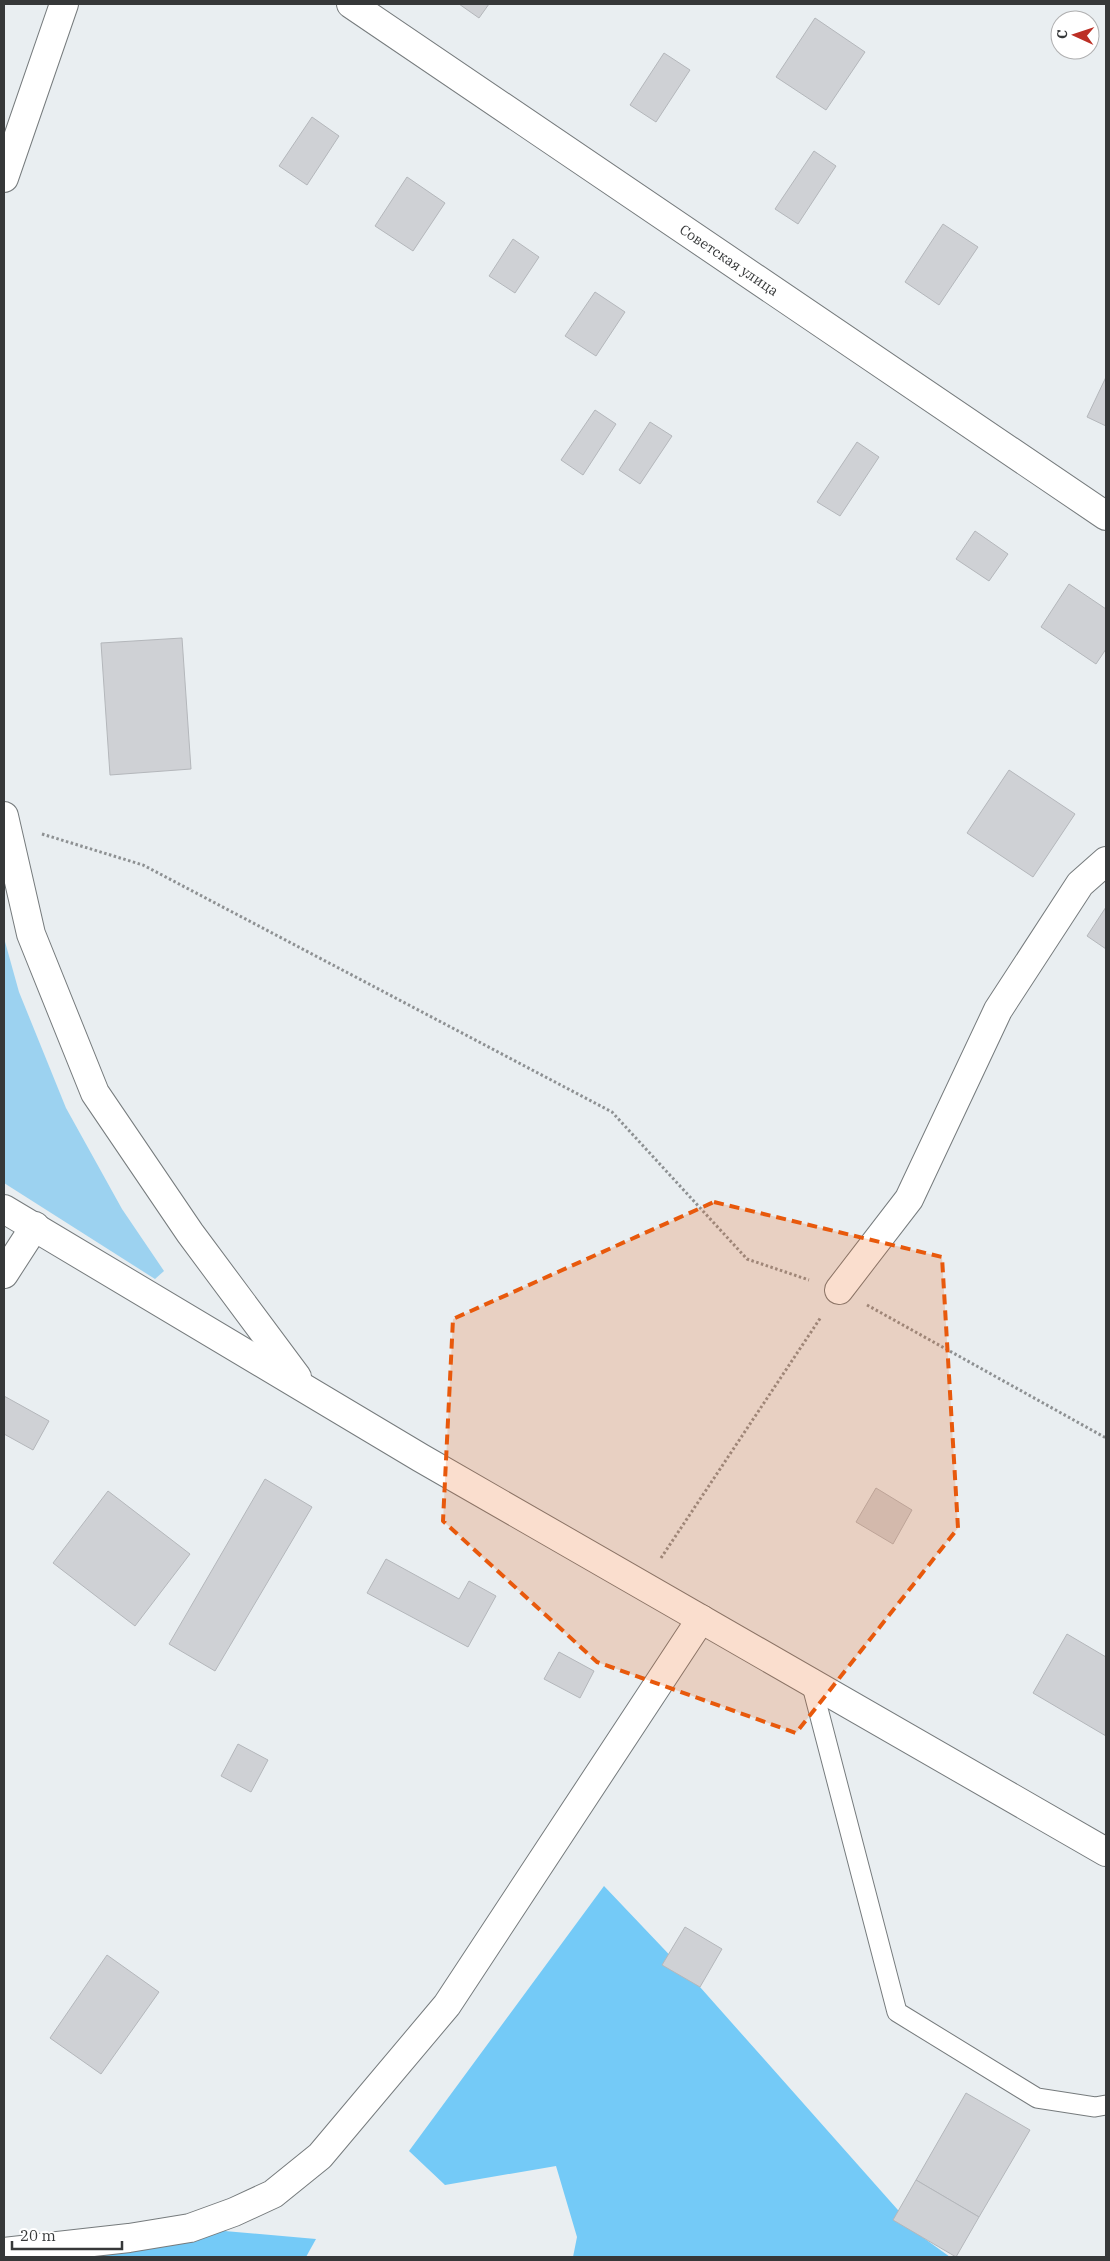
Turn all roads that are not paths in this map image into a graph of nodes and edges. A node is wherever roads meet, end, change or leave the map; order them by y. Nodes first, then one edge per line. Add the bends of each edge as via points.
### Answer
1 (64, 4) edge
2 (351, 4) edge
3 (4, 172) edge
4 (1106, 516) edge
5 (5, 820) edge
6 (1106, 861) edge
7 (4, 1209) edge
8 (35, 1226) junction
9 (4, 1274) edge
10 (839, 1290) road end
11 (305, 1388) junction
12 (701, 1619) junction
13 (811, 1682) junction
14 (1106, 1852) edge
15 (1106, 2105) edge
16 (4, 2252) edge

1 - 3 main road
2 - 4 main road, Советская улица
5 - 11 main road via 31,934 95,1093 190,1233
6 - 10 main road via 1080,884 998,1010 909,1199
7 - 8 main road
8 - 9 main road
8 - 11 main road
11 - 12 main road via 420,1458
12 - 13 main road
12 - 16 main road via 447,2006 320,2156 273,2194 190,2228
13 - 14 main road
13 - 15 lane via 897,2012 1037,2098 1095,2107

